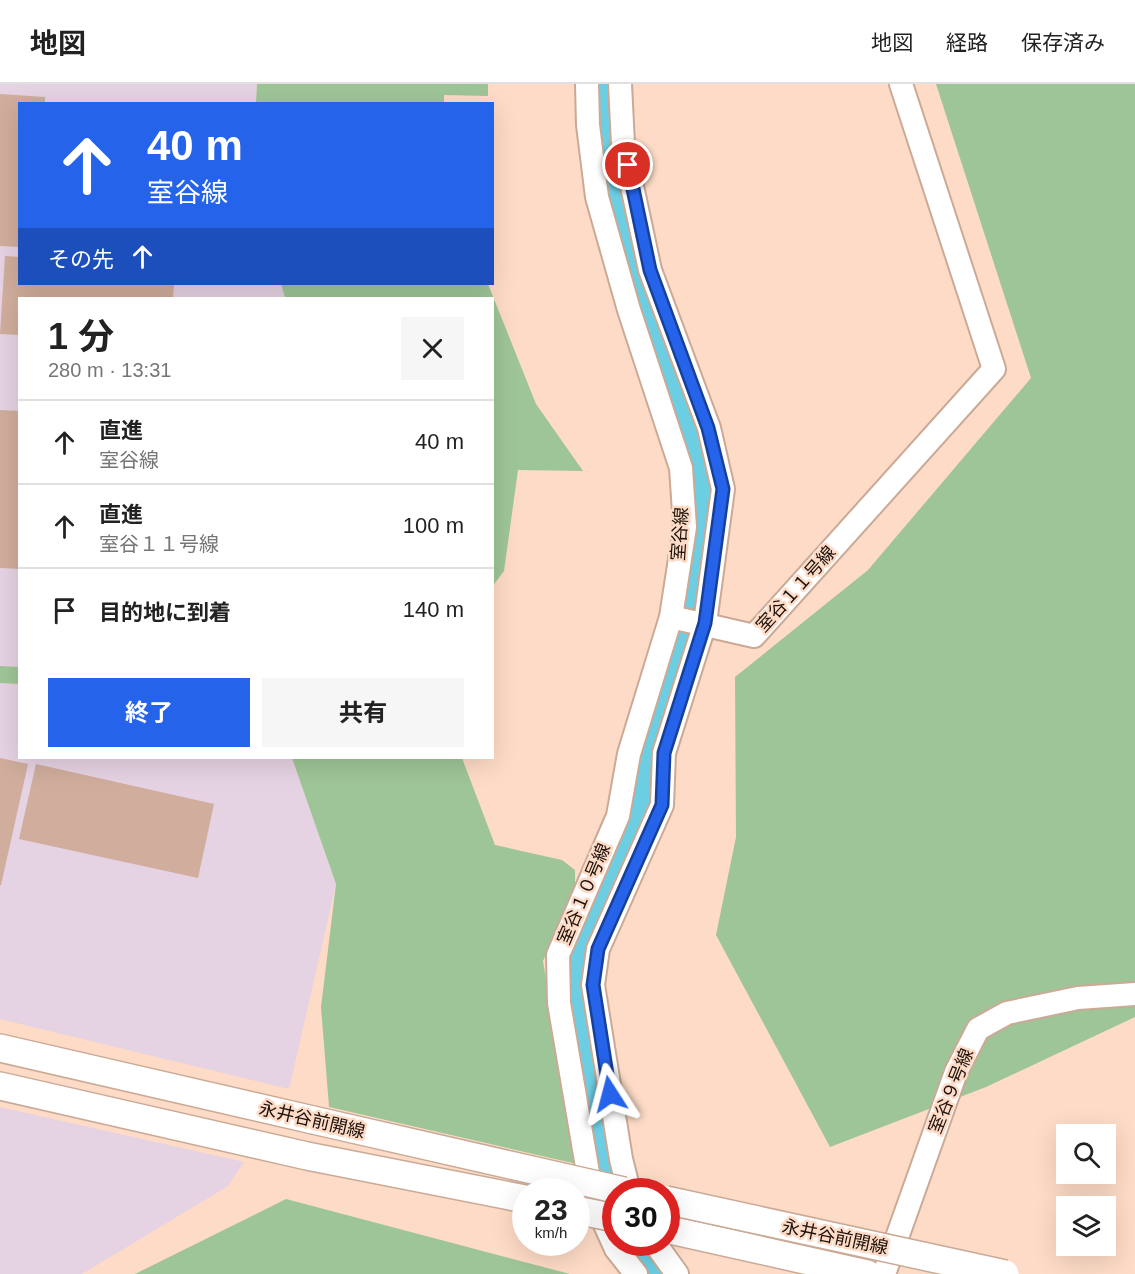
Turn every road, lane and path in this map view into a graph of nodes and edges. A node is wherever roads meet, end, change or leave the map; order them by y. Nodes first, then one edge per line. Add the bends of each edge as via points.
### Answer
1 (587, 84) edge
2 (620, 84) edge
3 (901, 84) edge
4 (671, 617) junction
5 (705, 623) junction
6 (1135, 994) edge
7 (0, 1048) edge
8 (0, 1086) edge
9 (626, 1178) edge
10 (602, 1186) edge
11 (512, 1197) edge
12 (680, 1203) edge
13 (680, 1232) edge
14 (666, 1258) edge
15 (636, 1274) edge
16 (642, 1274) edge
17 (867, 1274) edge
18 (884, 1274) edge
19 (1005, 1274) edge

1 - 4 street, 室谷線 via 597,197 681,468 685,527
2 - 5 street via 623,144 650,270 708,428 723,489
3 - 5 street, 室谷１１号線 via 994,369 754,636
4 - 5 street
4 - 15 street, 室谷１０号線 via 629,754 618,816 558,955 559,1004 592,1196 616,1250
5 - 9 street via 664,753 662,805 598,949 593,985
6 - 18 street, 室谷９号線 via 1078,998 1007,1013 978,1029 956,1072
7 - 10 street, 永井谷前開線, bridge
8 - 11 street, 永井谷前開線 via 307,1156
12 - 19 street, 永井谷前開線, bridge
13 - 17 street, 永井谷前開線
14 - 16 street

